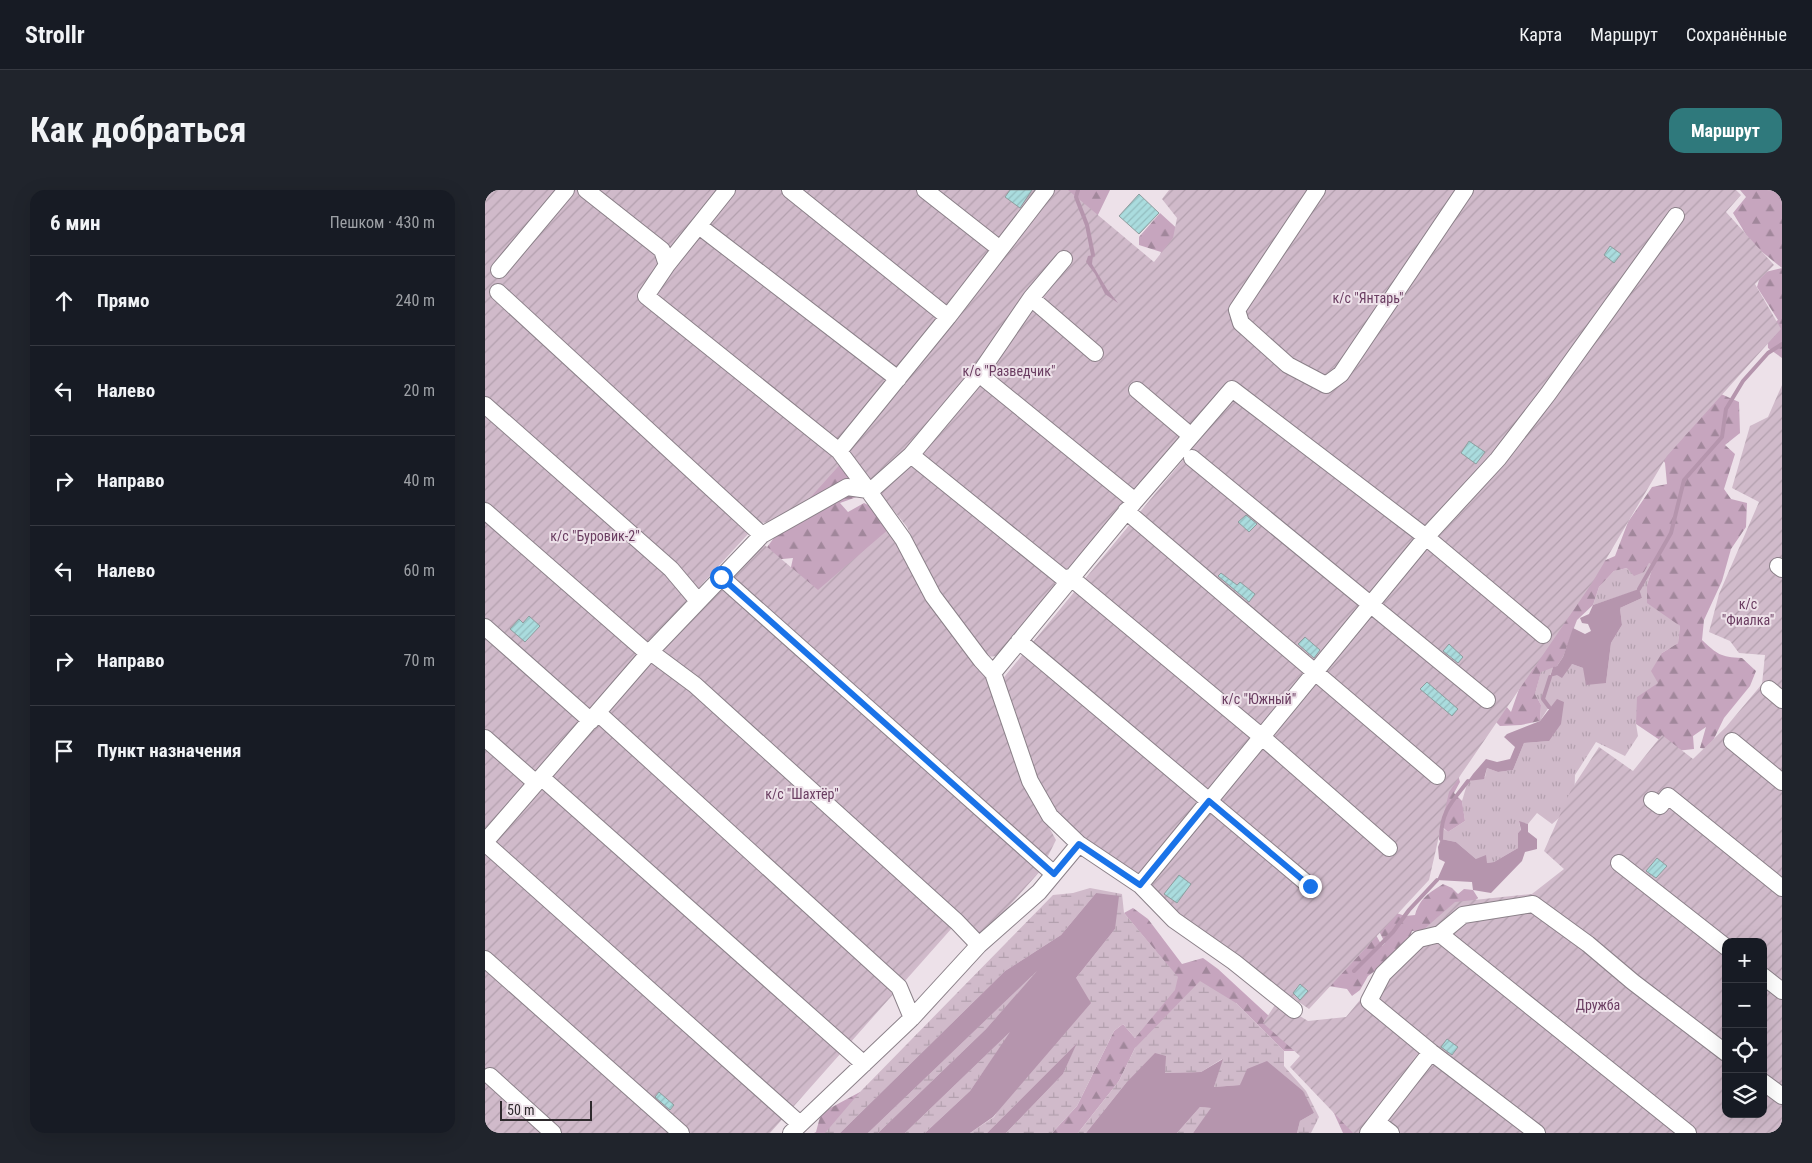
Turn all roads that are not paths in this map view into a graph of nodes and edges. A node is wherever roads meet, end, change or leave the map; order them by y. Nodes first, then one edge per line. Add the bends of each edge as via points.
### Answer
1 (566, 190) edge
2 (586, 190) edge
3 (727, 190) edge
4 (790, 190) edge
5 (925, 190) edge
6 (1046, 190) edge
7 (1317, 190) edge
8 (1465, 190) edge
9 (1676, 216) dead end
10 (699, 226) junction
11 (1001, 249) junction
12 (1064, 259) dead end
13 (667, 265) junction
14 (499, 270) dead end
15 (498, 292) dead end
16 (1031, 298) junction
17 (948, 317) junction
18 (1095, 353) dead end
19 (979, 374) junction
20 (897, 379) junction
21 (1137, 390) dead end
22 (485, 405) edge
23 (1190, 435) junction
24 (839, 451) junction
25 (911, 455) junction
26 (1192, 458) dead end
27 (868, 490) junction
28 (1130, 506) junction
29 (485, 511) edge
30 (762, 535) junction
31 (1426, 537) junction
32 (721, 577) junction
33 (1069, 579) junction
34 (698, 601) junction
35 (1371, 604) junction
36 (485, 627) edge
37 (1543, 635) dead end
38 (1019, 641) junction
39 (649, 653) junction
40 (993, 673) junction
41 (1314, 673) junction
42 (1769, 689) dead end
43 (1487, 700) dead end
44 (1782, 700) edge
45 (594, 717) junction
46 (1262, 737) junction
47 (485, 738) edge
48 (1732, 741) dead end
49 (1437, 776) dead end
50 (538, 780) junction
51 (1782, 782) edge
52 (1652, 800) dead end
53 (1209, 801) junction
54 (485, 842) edge
55 (1079, 844) junction
56 (1389, 848) dead end
57 (1619, 863) dead end
58 (1054, 874) junction
59 (1140, 885) junction
60 (1310, 886) dead end
61 (1782, 888) edge
62 (1440, 934) junction
63 (1722, 944) edge
64 (979, 946) junction
65 (485, 959) edge
66 (1767, 979) edge
67 (1782, 990) edge
68 (1294, 1010) dead end
69 (912, 1018) junction
70 (1722, 1050) edge
71 (1431, 1052) junction
72 (864, 1064) junction
73 (490, 1076) dead end
74 (1767, 1085) edge
75 (1782, 1096) edge
76 (1373, 1128) edge
77 (795, 1129) edge
78 (553, 1133) edge
79 (681, 1133) edge
80 (1391, 1133) edge
81 (1537, 1133) edge
82 (1688, 1133) edge

1 - 14 street
2 - 13 street via 661,250
3 - 10 street
4 - 17 street
5 - 11 street
6 - 11 street
7 - 8 street via 1237,310 1241,323 1288,365 1326,384 1341,374
9 - 31 street via 1498,459
10 - 13 street
10 - 20 street
11 - 17 street
12 - 16 street
13 - 24 street via 646,296
15 - 30 street
16 - 18 street
16 - 19 street
17 - 20 street
19 - 25 street
19 - 28 street
20 - 24 street
21 - 23 street
22 - 34 street via 671,569
23 - 28 street
23 - 31 street via 1232,389
24 - 27 street
25 - 27 street
25 - 33 street
26 - 35 street
27 - 30 street via 847,487
27 - 40 street via 903,539 933,596
28 - 33 street
28 - 41 street
29 - 39 street
30 - 32 street
31 - 35 street
31 - 37 street
32 - 34 street
32 - 58 street
33 - 38 street
33 - 46 street
34 - 39 street
35 - 41 street
35 - 43 street
36 - 45 street
38 - 40 street
38 - 53 street
39 - 45 street
39 - 64 street via 695,685 957,922
40 - 55 street via 1030,781 1050,816
41 - 46 street
41 - 49 street
42 - 44 street
45 - 50 street
45 - 69 street via 899,987
46 - 53 street
46 - 56 street
47 - 50 street
48 - 51 street
50 - 54 street
50 - 72 street
52 - 61 street via 1660,806 1668,796
53 - 59 street
53 - 60 street
54 - 77 street
55 - 58 street
55 - 59 street
57 - 63 street
58 - 64 street via 1039,892
59 - 68 street via 1174,920
62 - 70 street via 1463,915 1533,904
62 - 71 street via 1419,939 1383,974 1369,1001
62 - 82 street
64 - 69 street
65 - 79 street
66 - 67 street
69 - 72 street
71 - 76 street
71 - 81 street
72 - 77 street
73 - 78 street
74 - 75 street
76 - 80 street

